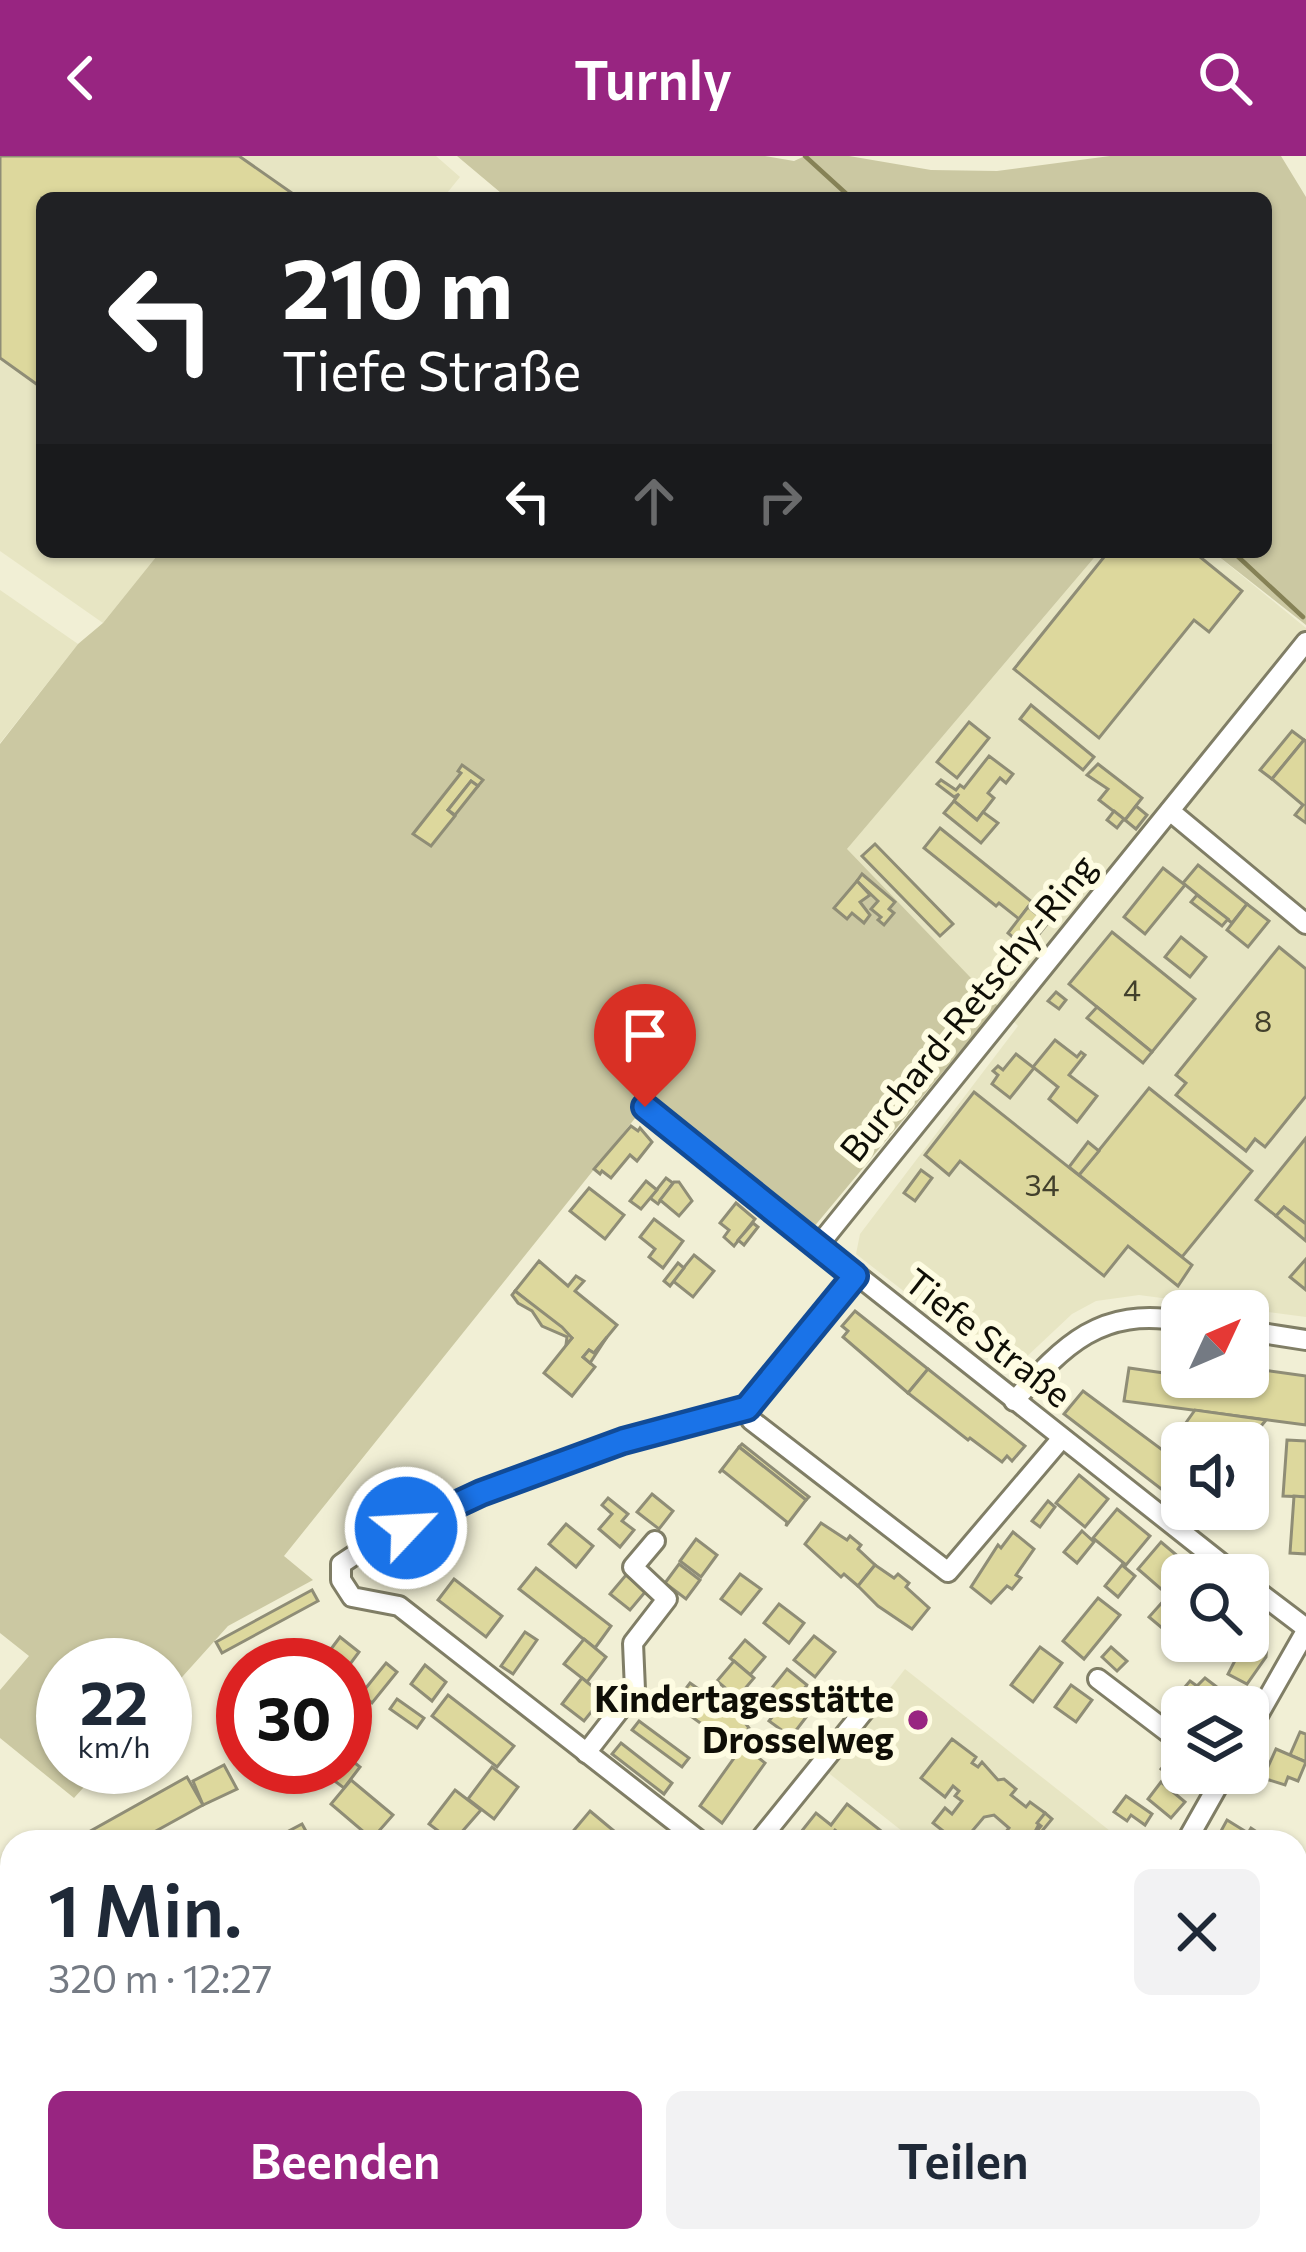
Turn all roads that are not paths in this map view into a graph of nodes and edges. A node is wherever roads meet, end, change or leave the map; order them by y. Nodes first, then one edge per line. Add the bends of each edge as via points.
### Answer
1 (1306, 643) edge
2 (1170, 811) junction
3 (1306, 924) edge
4 (645, 1107) dead end
5 (818, 1246) junction
6 (855, 1276) junction
7 (1161, 1319) edge
8 (1269, 1334) edge
9 (1306, 1340) edge
10 (1014, 1401) junction
11 (747, 1408) junction
12 (1062, 1438) junction
13 (655, 1541) dead end
14 (1209, 1554) edge
15 (1269, 1600) edge
16 (1306, 1629) edge
17 (1098, 1679) dead end
18 (1269, 1695) edge
19 (872, 1701) dead end
20 (1161, 1727) edge
21 (586, 1753) junction
22 (1213, 1794) edge
23 (685, 1830) edge
24 (768, 1830) edge
25 (1193, 1830) edge

1 - 2 street, Burchard-Retschy-Ring
2 - 3 street
2 - 5 street, Burchard-Retschy-Ring
4 - 5 street, Tiefe Straße
5 - 6 street, Tiefe Straße
6 - 10 street, Tiefe Straße
6 - 11 street
7 - 10 street via 1099,1325 1068,1344
8 - 9 street
10 - 12 street, Tiefe Straße
11 - 12 street via 751,1420 948,1572
11 - 21 street via 623,1441 481,1493 340,1564 352,1597 399,1606
12 - 14 street, Tiefe Straße
13 - 21 street via 633,1567 667,1599 633,1643 635,1690
15 - 16 street
16 - 18 street
17 - 20 street
19 - 24 street
21 - 23 street
22 - 25 street

